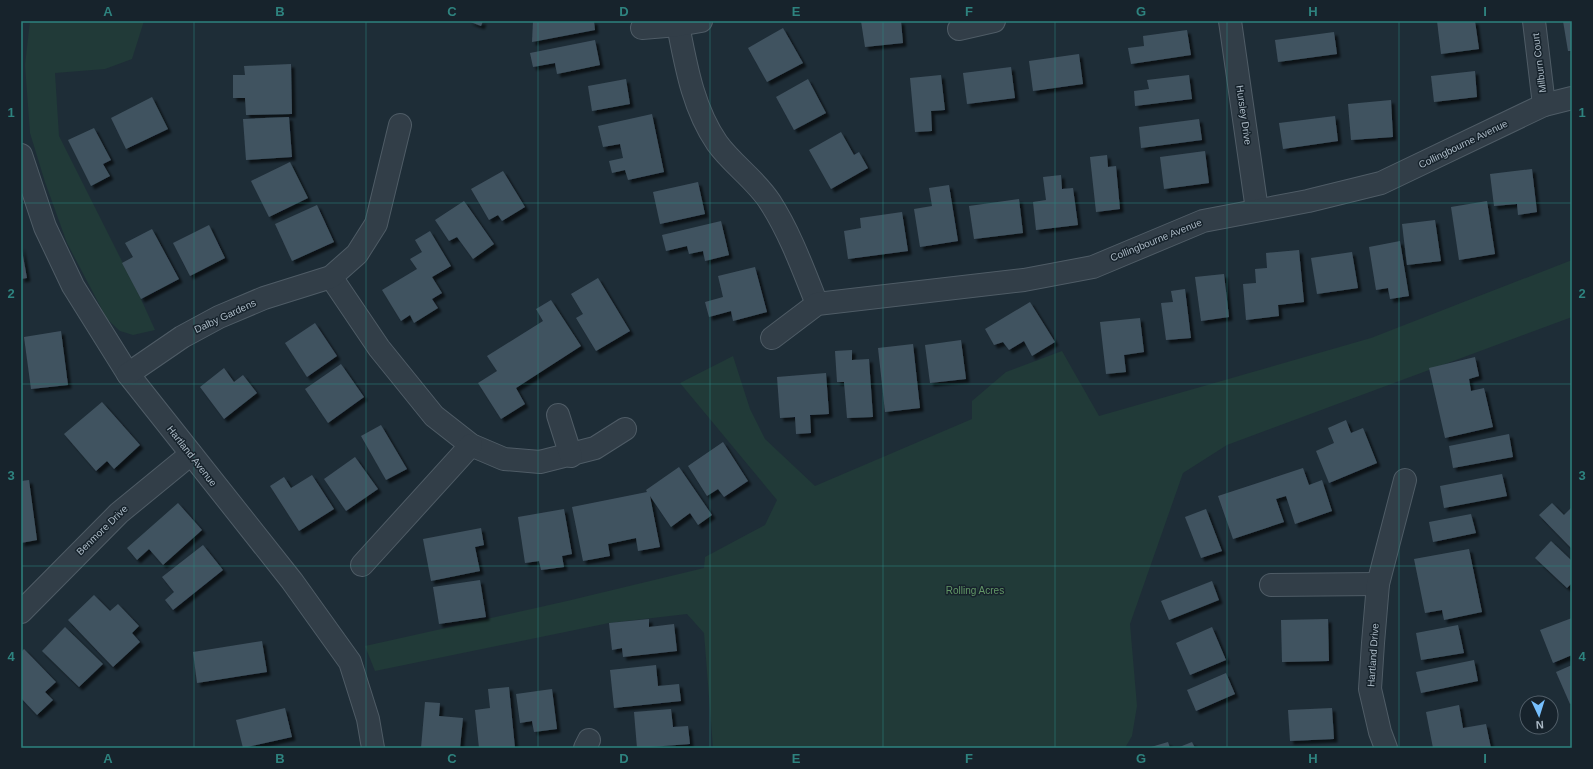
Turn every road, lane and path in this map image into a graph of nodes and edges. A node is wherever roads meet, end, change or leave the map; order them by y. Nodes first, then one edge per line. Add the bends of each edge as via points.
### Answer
1 (701, 21) edge
2 (994, 21) edge
3 (1230, 21) edge
4 (1534, 21) edge
5 (678, 25) junction
6 (642, 28) dead end
7 (959, 29) dead end
8 (1572, 98) edge
9 (1544, 105) junction
10 (400, 125) dead end
11 (22, 166) edge
12 (1257, 210) junction
13 (330, 277) junction
14 (817, 304) junction
15 (772, 338) dead end
16 (128, 374) junction
17 (558, 415) dead end
18 (626, 429) dead end
19 (471, 445) junction
20 (190, 454) junction
21 (571, 456) junction
22 (1405, 480) dead end
23 (362, 566) dead end
24 (1271, 584) dead end
25 (1378, 584) junction
26 (21, 612) edge
27 (373, 748) edge
28 (1386, 748) edge

1 - 5 street
2 - 7 street
3 - 12 street, Hursley Drive
4 - 9 street, Milburn Court
5 - 6 street
5 - 14 street via 699,112 717,144 769,200 790,239
8 - 9 street, Collingbourne Avenue
9 - 12 street, Collingbourne Avenue via 1381,183 1308,201
10 - 13 street, Dalby Gardens via 376,224 357,254
11 - 16 street, Hartland Avenue via 45,227 73,286
12 - 14 street, Collingbourne Avenue via 1203,220 1093,267 1024,280
13 - 16 street, Dalby Gardens via 264,298 219,317 182,337
13 - 19 street via 379,348 429,411
14 - 15 street
16 - 20 street, Hartland Avenue
17 - 21 street
18 - 21 street via 595,448
19 - 21 street via 504,459 540,462
19 - 23 street
20 - 26 street, Benmore Drive via 119,512
20 - 27 street, Hartland Avenue via 292,581 350,662 368,719
22 - 25 street, Hartland Drive
24 - 25 street
25 - 28 street, Hartland Drive via 1370,689

